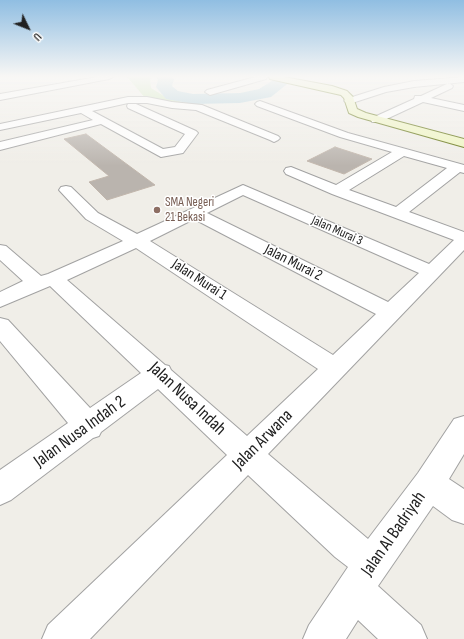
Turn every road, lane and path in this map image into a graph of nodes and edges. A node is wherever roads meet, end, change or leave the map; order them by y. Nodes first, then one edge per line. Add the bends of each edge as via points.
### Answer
1 (79, 107) edge
2 (83, 107) edge
3 (139, 107) edge
4 (196, 107) edge
5 (268, 107) edge
6 (348, 107) edge
7 (356, 107) edge
8 (401, 108) joint
9 (415, 112) dead end
10 (376, 120) junction
11 (101, 121) junction
12 (0, 127) edge
13 (337, 132) junction
14 (274, 138) dead end
15 (464, 143) edge
16 (0, 146) edge
17 (403, 151) junction
18 (461, 168) edge
19 (291, 171) dead end
20 (66, 190) dead end
21 (337, 191) junction
22 (195, 213) junction
23 (397, 214) junction
24 (137, 241) junction
25 (461, 246) edge
26 (0, 250) edge
27 (432, 272) junction
28 (46, 281) junction
29 (0, 300) edge
30 (391, 313) junction
31 (0, 326) edge
32 (335, 368) junction
33 (160, 373) junction
34 (88, 427) junction
35 (464, 428) edge
36 (248, 455) junction
37 (429, 484) junction
38 (0, 489) edge
39 (464, 508) edge
40 (364, 577) junction
41 (62, 639) edge
42 (323, 639) edge
43 (407, 639) edge

1 - 12 street
2 - 11 street
3 - 11 street via 192,134 180,150 160,153
4 - 14 street
5 - 13 street
6 - 13 street
7 - 10 street
8 - 9 street
8 - 10 street
10 - 15 street
11 - 16 street
13 - 17 street
17 - 18 street
17 - 21 street
18 - 23 street
19 - 21 street
20 - 24 street, Jalan Murai 1 via 92,216
21 - 23 street
22 - 24 street
22 - 27 street, Jalan Murai 3 via 243,189
22 - 30 street, Jalan Murai 2
23 - 25 street
24 - 28 street
24 - 32 street, Jalan Murai 1
25 - 27 street, Jalan Arwana
26 - 28 street, Jalan Nusa Indah
27 - 30 street, Jalan Arwana
28 - 29 street
28 - 33 street, Jalan Nusa Indah
30 - 32 street, Jalan Arwana
31 - 34 street
32 - 36 street, Jalan Arwana
33 - 34 street, Jalan Nusa Indah 2
33 - 36 street, Jalan Nusa Indah
34 - 38 street, Jalan Nusa Indah 2
35 - 37 street, Jalan Al Badriyah
36 - 40 street, Jalan Nusa Indah via 347,545
36 - 41 street, Jalan Arwana
37 - 39 street
37 - 40 street, Jalan Al Badriyah
40 - 42 street, Jalan Al Badriyah
40 - 43 street, Jalan Nusa Indah

